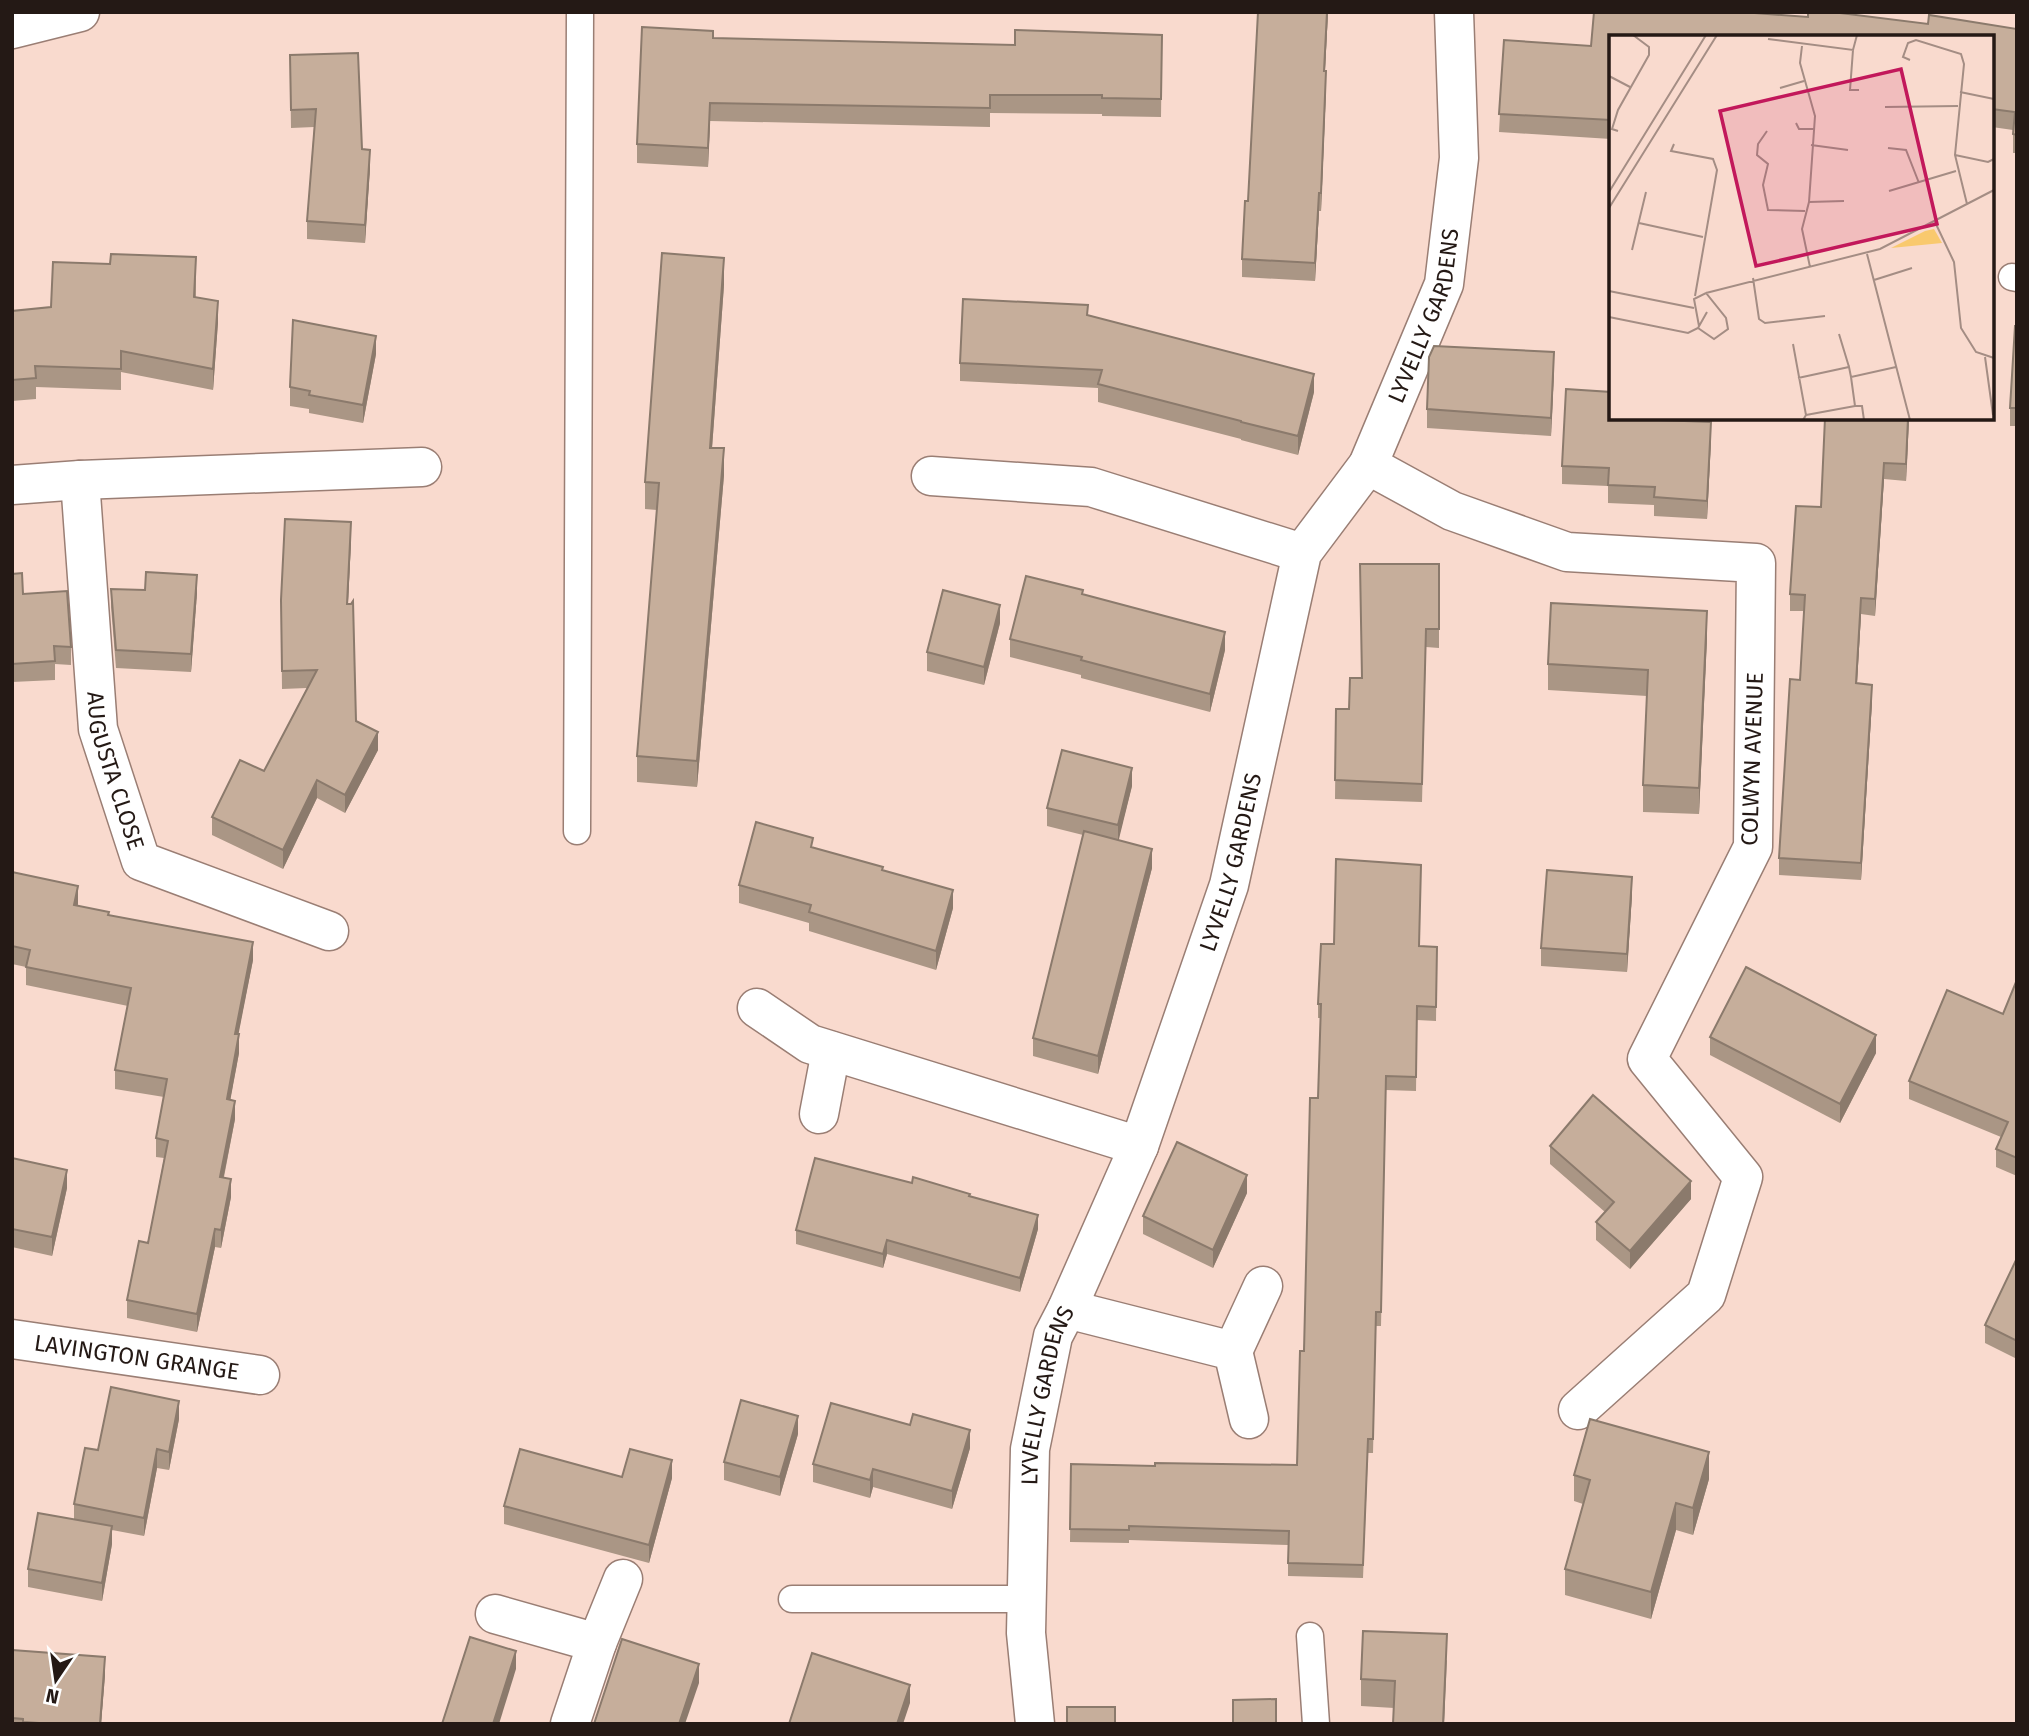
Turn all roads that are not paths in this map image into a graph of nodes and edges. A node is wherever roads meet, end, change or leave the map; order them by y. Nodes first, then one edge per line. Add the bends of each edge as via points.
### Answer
1 (80, 12) edge
2 (580, 12) edge
3 (1454, 12) edge
4 (14, 24) edge
5 (1368, 465) junction
6 (422, 467) dead end
7 (932, 476) dead end
8 (80, 480) junction
9 (12, 485) edge
10 (1302, 552) junction
11 (577, 831) dead end
12 (329, 931) dead end
13 (757, 1008) dead end
14 (831, 1051) junction
15 (819, 1114) dead end
16 (1139, 1146) junction
17 (1263, 1286) dead end
18 (1067, 1309) junction
19 (12, 1339) edge
20 (1233, 1352) junction
21 (260, 1375) dead end
22 (1578, 1410) dead end
23 (1249, 1419) dead end
24 (623, 1578) dead end
25 (792, 1599) dead end
26 (1027, 1599) junction
27 (495, 1614) dead end
28 (1310, 1636) dead end
29 (597, 1643) junction
30 (570, 1724) edge
31 (1035, 1724) edge
32 (1316, 1724) edge

1 - 4 street
2 - 11 lane
3 - 5 street, LYVELLY GARDENS via 1459,158 1444,284
5 - 10 street, LYVELLY GARDENS
5 - 22 street, COLWYN AVENUE via 1452,511 1567,552 1756,563 1753,847 1647,1059 1743,1177 1706,1295
6 - 8 street
7 - 10 street via 1091,488
8 - 9 street
8 - 12 street, AUGUSTA CLOSE via 98,729 141,861
10 - 16 street, LYVELLY GARDENS via 1229,886
13 - 14 street via 810,1044
14 - 15 street
14 - 16 street
16 - 18 street, LYVELLY GARDENS
17 - 20 street
18 - 20 street
18 - 26 street, LYVELLY GARDENS via 1053,1336 1030,1449
19 - 21 street, LAVINGTON GRANGE
20 - 23 street
24 - 29 street
25 - 26 lane
26 - 31 street, LYVELLY GARDENS
27 - 29 street
28 - 32 lane
29 - 30 street

